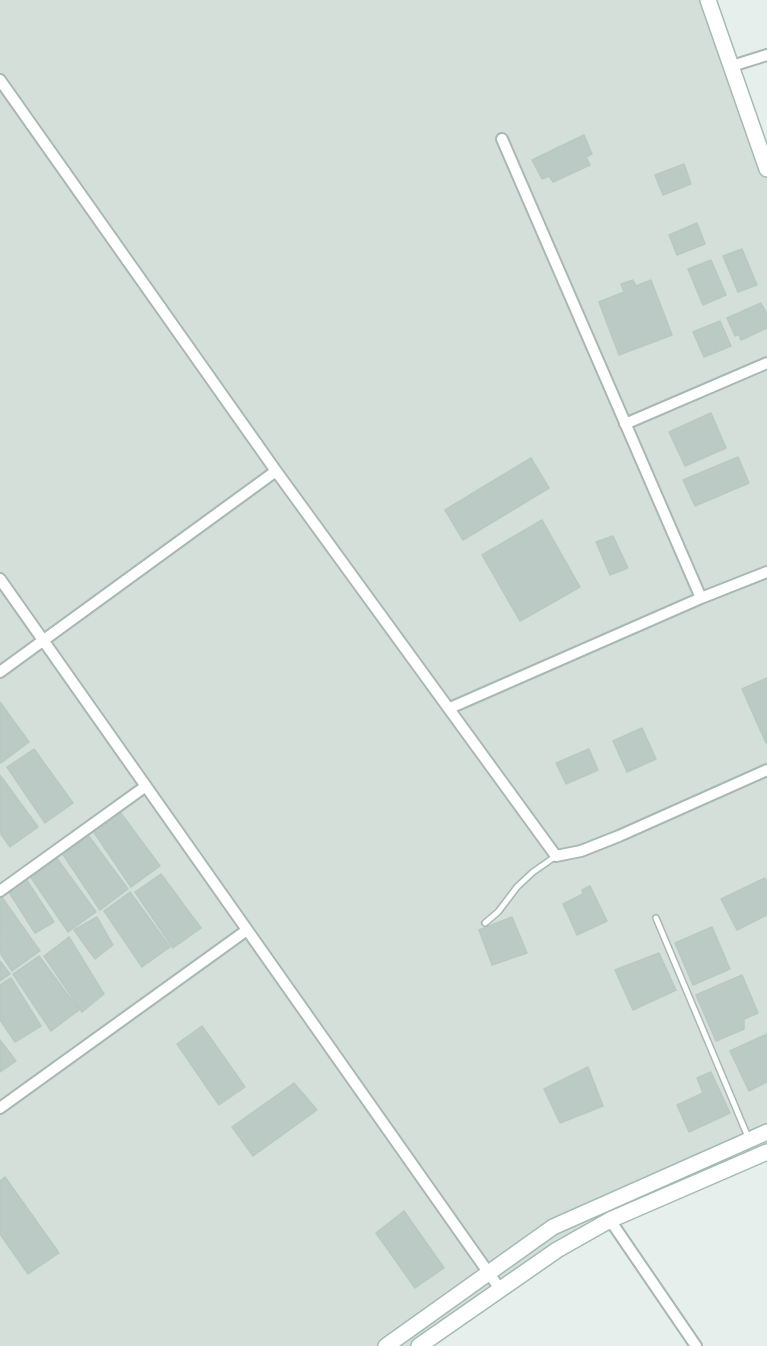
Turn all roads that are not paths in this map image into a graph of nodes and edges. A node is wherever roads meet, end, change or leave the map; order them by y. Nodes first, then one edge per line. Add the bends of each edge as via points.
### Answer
1 (708, 0) edge
2 (767, 55) edge
3 (732, 66) junction
4 (0, 80) edge
5 (502, 139) dead end
6 (767, 170) edge
7 (767, 363) edge
8 (625, 424) junction
9 (276, 471) junction
10 (767, 572) edge
11 (0, 579) edge
12 (701, 598) junction
13 (44, 641) junction
14 (0, 672) edge
15 (450, 708) junction
16 (767, 770) edge
17 (146, 786) junction
18 (556, 856) junction
19 (0, 891) edge
20 (656, 918) dead end
21 (485, 923) dead end
22 (247, 930) junction
23 (0, 1108) edge
24 (767, 1132) edge
25 (749, 1140) junction
26 (767, 1152) edge
27 (610, 1220) junction
28 (488, 1272) junction
29 (500, 1289) junction
30 (386, 1346) edge
31 (419, 1346) edge
32 (696, 1346) edge

1 - 3 street
2 - 3 street
3 - 6 street
4 - 9 street
5 - 8 street
7 - 8 street
8 - 12 street
9 - 13 street
9 - 15 street
10 - 12 street
11 - 13 street
12 - 15 street
13 - 14 street
13 - 17 street
15 - 18 street
16 - 18 street via 619,836
17 - 19 street
17 - 22 street
18 - 21 lane via 533,872
20 - 25 lane
22 - 23 street
22 - 28 street
24 - 25 street
25 - 28 street via 553,1227
26 - 27 street
27 - 29 street via 556,1250
27 - 32 street
28 - 29 street
28 - 30 street
29 - 31 street

